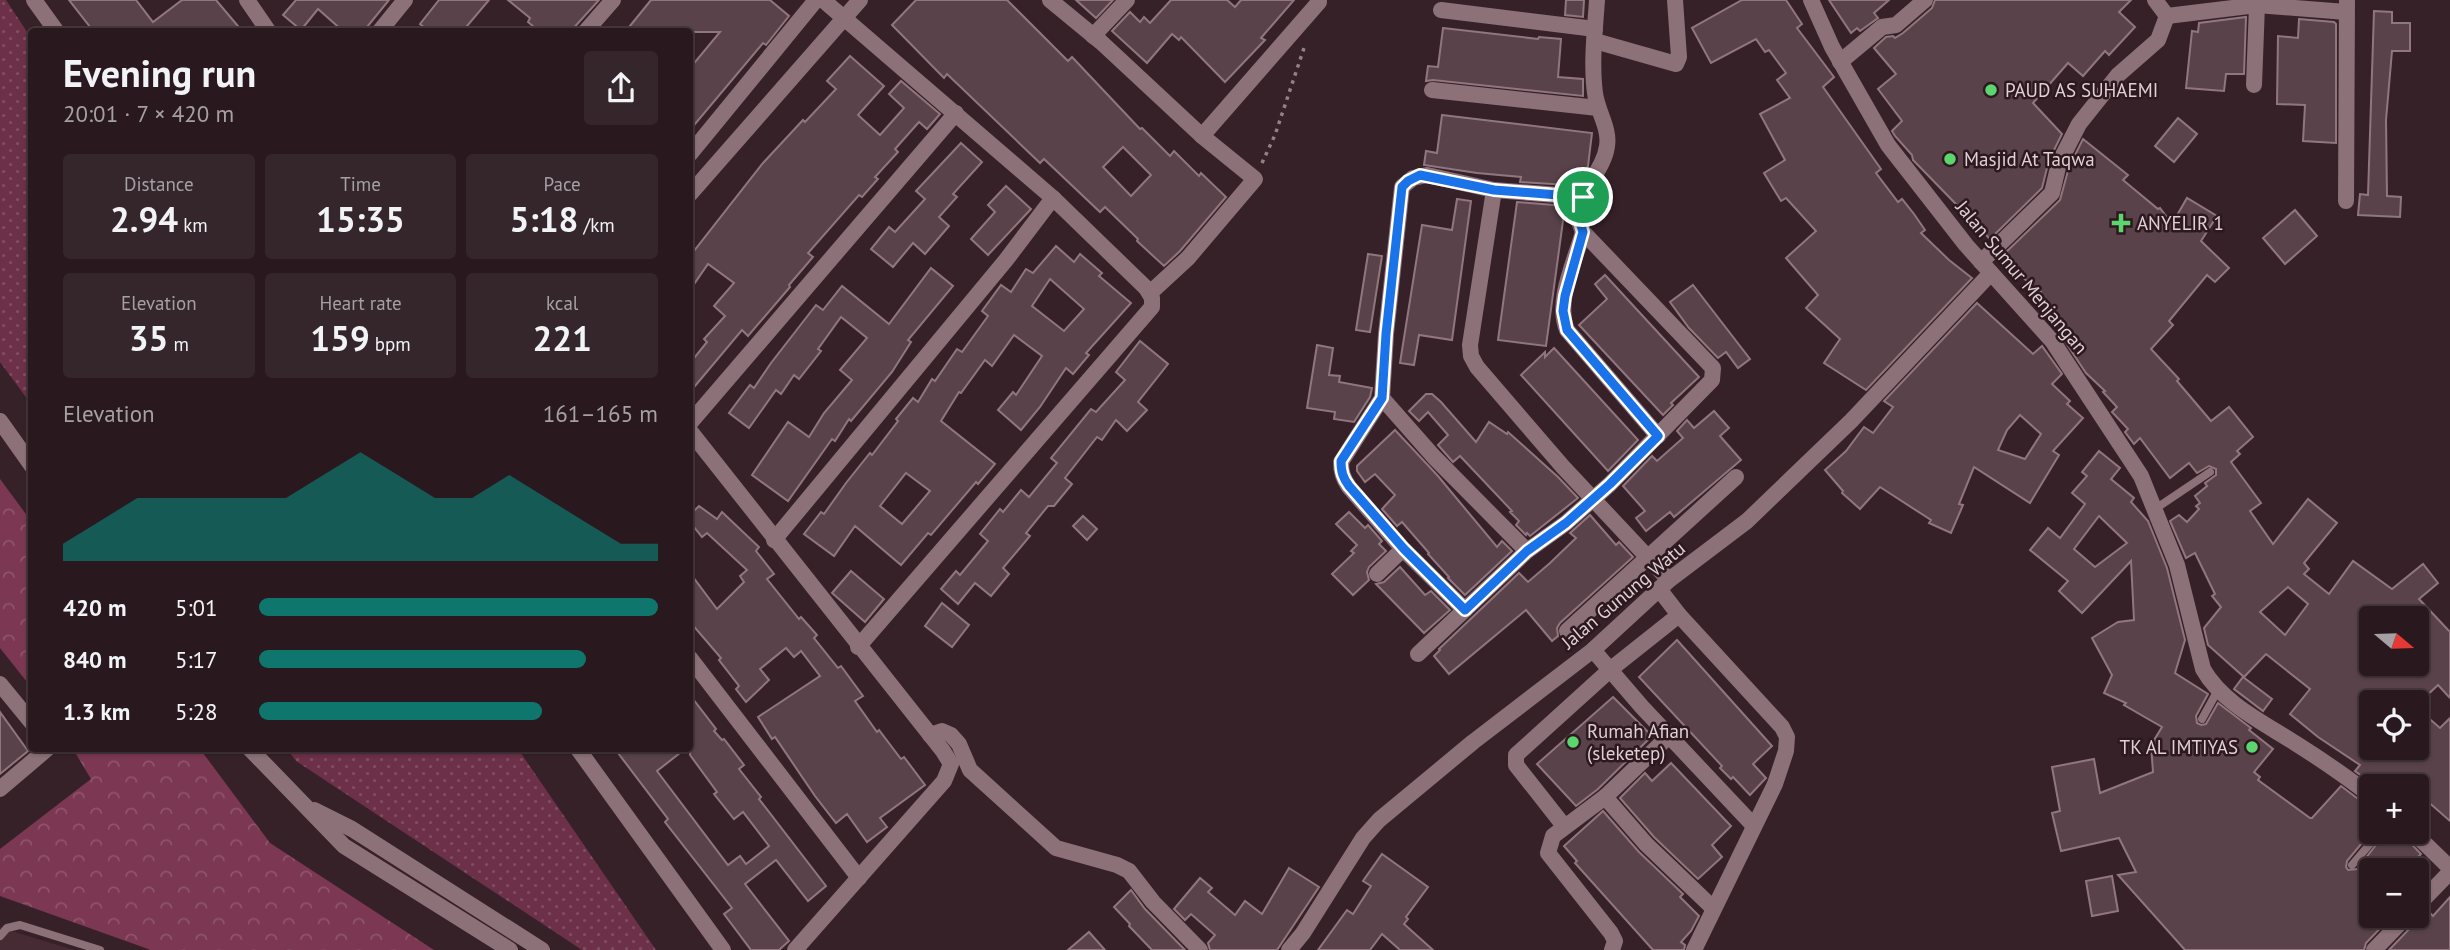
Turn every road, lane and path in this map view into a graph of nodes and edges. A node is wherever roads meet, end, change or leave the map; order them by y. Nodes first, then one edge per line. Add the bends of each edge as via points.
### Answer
1 (34, 0) edge
2 (247, 0) edge
3 (405, 0) edge
4 (612, 0) edge
5 (816, 0) edge
6 (823, 0) edge
7 (860, 0) edge
8 (1050, 0) edge
9 (1127, 0) edge
10 (1597, 0) edge
11 (1675, 0) edge
12 (1811, 0) edge
13 (1925, 0) edge
14 (2155, 0) edge
15 (1319, 2) dead end
16 (2257, 5) junction
17 (2347, 6) edge
18 (1441, 10) dead end
19 (2167, 16) junction
20 (844, 19) junction
21 (54, 28) edge
22 (266, 28) edge
23 (382, 28) edge
24 (588, 28) edge
25 (1595, 35) junction
26 (1093, 36) junction
27 (1306, 42) dead end
28 (1840, 62) junction
29 (2254, 85) dead end
30 (1432, 90) dead end
31 (1598, 108) junction
32 (956, 113) junction
33 (1202, 136) junction
34 (693, 150) edge
35 (1255, 179) junction
36 (1494, 190) junction
37 (693, 191) edge
38 (1583, 197) junction
39 (1053, 198) junction
40 (2346, 201) dead end
41 (1583, 232) junction
42 (1986, 267) junction
43 (1150, 293) junction
44 (1382, 398) junction
45 (693, 420) edge
46 (0, 421) edge
47 (693, 435) edge
48 (1658, 436) junction
49 (28, 460) edge
50 (2210, 472) dead end
51 (1736, 477) dead end
52 (1594, 498) junction
53 (2155, 509) junction
54 (774, 540) junction
55 (1404, 549) junction
56 (1527, 551) junction
57 (1648, 557) junction
58 (1377, 574) dead end
59 (1664, 585) junction
60 (1465, 610) junction
61 (1679, 615) junction
62 (1567, 631) dead end
63 (858, 647) junction
64 (1593, 650) junction
65 (1418, 654) dead end
66 (693, 662) edge
67 (1611, 669) junction
68 (0, 684) edge
69 (2218, 690) junction
70 (28, 718) edge
71 (2202, 719) dead end
72 (930, 735) junction
73 (1669, 736) junction
74 (43, 752) edge
75 (253, 752) edge
76 (580, 752) edge
77 (2359, 786) edge
78 (0, 789) edge
79 (1605, 797) junction
80 (302, 804) junction
81 (1564, 826) junction
82 (1754, 826) junction
83 (2370, 844) edge
84 (2425, 844) edge
85 (2352, 865) dead end
86 (2450, 870) edge
87 (859, 878) junction
88 (2429, 893) edge
89 (1713, 908) junction
90 (2395, 928) edge
91 (0, 936) edge
92 (1617, 947) edge
93 (100, 950) edge
94 (510, 950) edge
95 (542, 950) edge
96 (723, 950) edge
97 (795, 950) edge
98 (1200, 950) edge
99 (1289, 950) edge
100 (1694, 950) edge
101 (2374, 950) edge

1 - 21 street
2 - 22 street
3 - 23 street
4 - 24 street
5 - 34 street
6 - 20 street
7 - 20 street
8 - 26 street
9 - 26 street
10 - 25 street
11 - 25 street via 1676,64
12 - 28 street, Jalan Sumur Menjangan
13 - 28 street via 1896,25 1882,27
14 - 19 street
15 - 33 street
16 - 17 street
16 - 19 street
16 - 29 street
17 - 40 street
18 - 25 street
19 - 42 street, Jalan Gunung Watu via 2158,40 2118,75 2079,124 2059,163 2052,193
20 - 32 street
20 - 37 street
25 - 31 street
26 - 33 street
27 - 35 path
28 - 42 street, Jalan Sumur Menjangan via 1888,145
30 - 31 street
31 - 38 street via 1607,145
32 - 39 street
32 - 45 street
33 - 35 street
35 - 43 street via 1188,258
36 - 38 street
36 - 44 street via 1420,175 1402,187
36 - 52 street via 1471,356
38 - 41 street via 1578,216
39 - 43 street
39 - 54 street
41 - 48 street via 1565,296 1564,322
41 - 48 street via 1713,368 1712,380
42 - 53 street, Jalan Sumur Menjangan via 2057,348 2141,476
42 - 59 street, Jalan Gunung Watu via 1851,421 1747,521
43 - 63 street via 1152,307
44 - 55 street via 1341,461 1341,470 1349,486
44 - 56 street
46 - 49 street
47 - 54 street
48 - 52 street
50 - 53 lane
51 - 57 street
52 - 56 street
52 - 57 street
53 - 69 street, Jalan Sumur Menjangan via 2177,565 2203,669
54 - 63 street
55 - 58 street
55 - 60 street
56 - 60 street
57 - 59 street
57 - 62 street
59 - 61 street
59 - 64 street, Jalan Gunung Watu
60 - 65 street
61 - 67 street
61 - 82 street via 1787,737 1775,784
63 - 72 street
64 - 67 street
64 - 99 street, Jalan Gunung Watu via 1379,820
66 - 87 street
67 - 73 street
67 - 81 street via 1515,758
68 - 70 street
69 - 71 lane
69 - 77 street, Jalan Sumur Menjangan
72 - 87 street via 951,764 948,773
72 - 98 street via 951,735 970,770 1056,848 1129,871
73 - 79 street
73 - 82 street
74 - 78 street
75 - 80 street
76 - 96 street
79 - 81 street
79 - 89 street
80 - 94 street via 344,846
80 - 95 street via 352,829
81 - 92 street via 1553,836 1548,853 1612,933
82 - 89 street
83 - 85 lane
84 - 86 street
86 - 88 street
87 - 97 street
89 - 100 street
90 - 101 street
91 - 93 lane via 7,928 20,925

